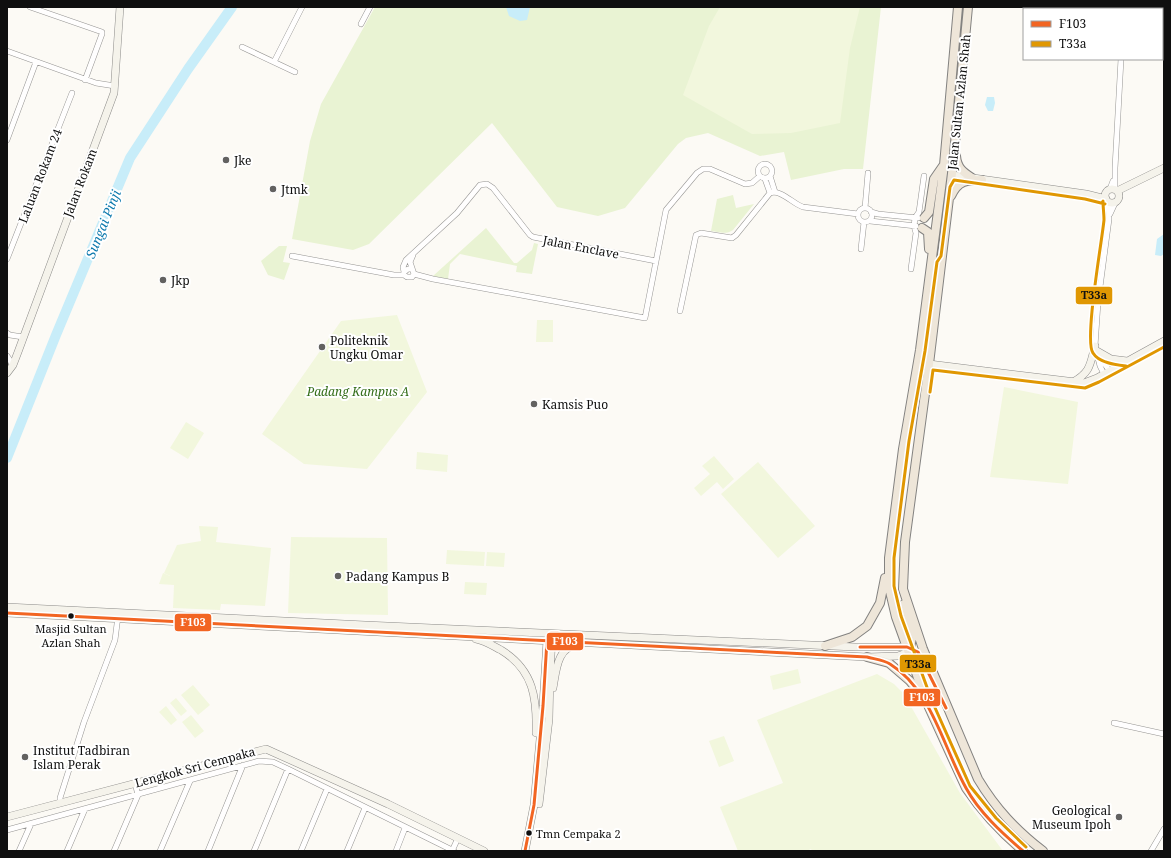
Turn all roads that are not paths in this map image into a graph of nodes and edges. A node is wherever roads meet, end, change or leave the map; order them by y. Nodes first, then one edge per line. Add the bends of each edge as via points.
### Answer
1 (30, 7) edge
2 (120, 7) edge
3 (302, 7) edge
4 (370, 7) edge
5 (958, 7) edge
6 (968, 7) edge
7 (361, 24) dead end
8 (242, 47) dead end
9 (7, 51) edge
10 (1121, 60) edge
11 (36, 62) junction
12 (274, 62) junction
13 (295, 72) dead end
14 (85, 80) junction
15 (115, 86) junction
16 (72, 93) dead end
17 (7, 140) edge
18 (955, 144) junction
19 (944, 165) junction
20 (1164, 168) edge
21 (868, 173) dead end
22 (952, 175) junction
23 (770, 176) junction
24 (924, 176) dead end
25 (762, 178) junction
26 (972, 178) junction
27 (982, 180) junction
28 (773, 192) junction
29 (1112, 195) junction
30 (948, 204) junction
31 (865, 208) junction
32 (871, 212) junction
33 (858, 214) junction
34 (920, 218) junction
35 (1109, 219) junction
36 (867, 222) junction
37 (918, 227) junction
38 (861, 249) dead end
39 (414, 252) junction
40 (292, 256) dead end
41 (7, 259) edge
42 (656, 261) junction
43 (931, 264) junction
44 (911, 269) dead end
45 (412, 271) junction
46 (404, 273) junction
47 (680, 311) dead end
48 (7, 333) edge
49 (24, 337) junction
50 (1164, 341) edge
51 (1097, 351) junction
52 (7, 356) edge
53 (1127, 362) junction
54 (929, 364) junction
55 (13, 365) junction
56 (7, 373) edge
57 (1107, 373) junction
58 (1073, 382) junction
59 (889, 558) junction
60 (903, 589) junction
61 (7, 607) edge
62 (7, 613) edge
63 (118, 616) junction
64 (415, 630) junction
65 (467, 636) junction
66 (550, 637) junction
67 (594, 643) junction
68 (825, 646) junction
69 (909, 649) junction
70 (867, 657) junction
71 (550, 702) junction
72 (927, 703) junction
73 (1114, 723) dead end
74 (956, 727) junction
75 (1164, 734) edge
76 (538, 754) junction
77 (243, 765) junction
78 (288, 769) junction
79 (190, 781) junction
80 (136, 783) junction
81 (327, 789) junction
82 (138, 795) junction
83 (60, 803) junction
84 (365, 808) junction
85 (85, 809) junction
86 (7, 817) edge
87 (31, 824) junction
88 (405, 828) junction
89 (1164, 829) edge
90 (7, 830) edge
91 (458, 838) junction
92 (19, 851) edge
93 (67, 851) edge
94 (114, 851) edge
95 (160, 851) edge
96 (208, 851) edge
97 (254, 851) edge
98 (301, 851) edge
99 (347, 851) edge
100 (396, 851) edge
101 (453, 851) edge
102 (484, 851) edge
103 (525, 851) edge
104 (529, 851) edge
105 (1023, 851) edge
106 (1043, 851) edge
107 (1151, 851) edge

1 - 14 street via 102,32
2 - 15 main road, Jalan Rokam
3 - 12 street
4 - 7 street
5 - 19 main road, Jalan Sultan Azlan Shah
6 - 18 main road, Jalan Sultan Azlan Shah
8 - 12 street
9 - 11 street
10 - 29 street
11 - 14 street
11 - 17 street
12 - 13 street
14 - 15 street
15 - 49 main road, Jalan Rokam
16 - 41 street, Laluan Rokam 24
18 - 22 main road, Jalan Sultan Azlan Shah
18 - 26 main road via 958,165
19 - 34 main road via 934,179 930,212
19 - 43 main road, Jalan Sultan Azlan Shah
20 - 29 main road
21 - 31 street
22 - 26 main road
22 - 30 main road, Jalan Sultan Azlan Shah
22 - 43 main road via 945,185 936,256
23 - 25 street
23 - 25 street via 772,168 764,164 758,170
23 - 28 street
24 - 34 street
25 - 28 street
25 - 42 street via 746,184 710,169 703,169 697,173 666,210
26 - 27 main road
27 - 29 main road
27 - 30 main road via 967,180 954,187
28 - 33 street via 797,206
28 - 47 street via 732,238 700,233 696,235
29 - 35 street
29 - 35 street
30 - 54 main road, Jalan Sultan Azlan Shah
31 - 32 street
31 - 33 street
32 - 34 street
32 - 36 street via 872,216
33 - 36 street via 860,220
34 - 37 street
35 - 51 street via 1098,302
36 - 37 street
36 - 38 street
37 - 43 main road via 928,232
37 - 44 street
39 - 42 street, Jalan Enclave via 457,213 480,185 487,184 533,237
39 - 45 street via 410,262
39 - 46 street, Jalan Enclave via 404,263
40 - 46 street via 394,275
42 - 45 street via 645,318 433,279
43 - 59 main road, Jalan Sultan Azlan Shah
45 - 46 street via 408,269
45 - 46 street via 410,278
48 - 49 street
49 - 55 main road, Jalan Rokam
50 - 53 main road
51 - 53 main road via 1111,359
51 - 57 street
51 - 58 main road via 1088,370
52 - 55 street
53 - 57 main road
54 - 58 main road
54 - 60 main road, Jalan Sultan Azlan Shah via 905,542
55 - 56 main road, Jalan Rokam
57 - 58 main road via 1084,383
59 - 68 main road via 880,603 867,626 852,637
59 - 69 main road, Jalan Sultan Azlan Shah via 889,587 896,617
60 - 69 main road via 906,618 912,638
60 - 74 main road, Jalan Sultan Azlan Shah via 922,649
61 - 63 main road
62 - 63 main road
63 - 64 main road
63 - 83 street via 115,640 77,744
64 - 65 main road
64 - 66 main road
65 - 66 main road
65 - 76 main road via 484,641 510,655 527,676 535,701
66 - 67 main road
66 - 68 main road
66 - 71 main road
66 - 76 main road
67 - 70 main road
67 - 71 main road via 570,646 564,651 557,664
68 - 69 main road
69 - 70 main road via 898,656
69 - 72 main road, Jalan Sultan Azlan Shah
69 - 74 main road via 918,652
70 - 72 main road via 889,664 900,671
71 - 104 main road via 538,806
72 - 105 main road, Jalan Sultan Azlan Shah via 973,799
73 - 75 street
74 - 106 main road, Jalan Sultan Azlan Shah via 985,791 1014,828
76 - 103 main road via 534,805
77 - 78 street via 266,761
77 - 79 street
77 - 96 street
78 - 81 street
78 - 97 street
79 - 82 street
79 - 95 street
80 - 82 street
80 - 83 main road, Lengkok Sri Cempaka
80 - 91 main road, Lengkok Sri Cempaka via 266,749
81 - 84 street
81 - 98 street
82 - 85 street
82 - 94 street
83 - 86 main road, Lengkok Sri Cempaka
84 - 88 street
84 - 99 street
85 - 87 street
85 - 93 street
87 - 90 street
87 - 92 street
88 - 100 street
88 - 101 street
89 - 107 street
91 - 101 street
91 - 102 main road, Lengkok Sri Cempaka

